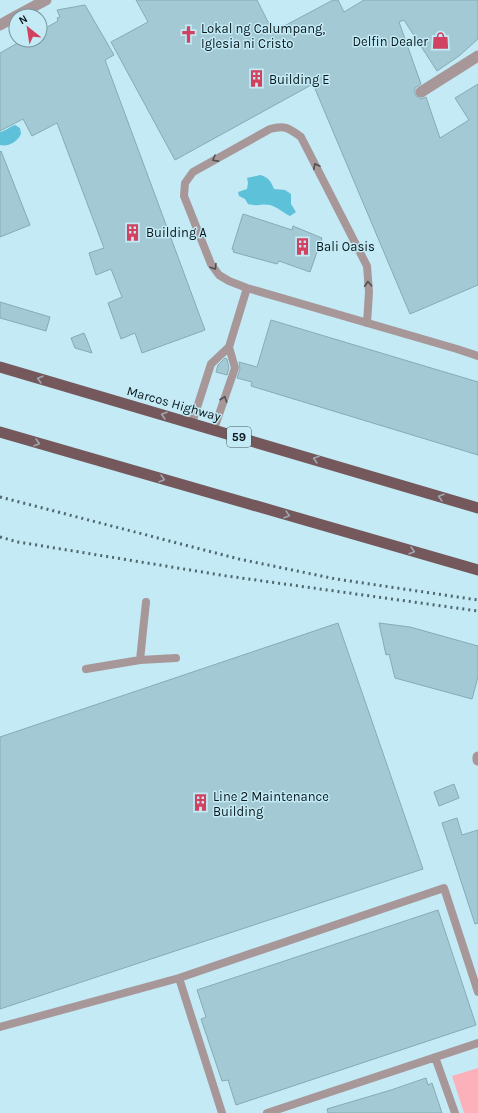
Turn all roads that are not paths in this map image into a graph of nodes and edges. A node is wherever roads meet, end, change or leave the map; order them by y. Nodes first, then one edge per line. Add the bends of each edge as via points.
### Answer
1 (46, 0) edge
2 (31, 8) edge
3 (478, 56) edge
4 (421, 92) dead end
5 (247, 288) junction
6 (367, 323) junction
7 (229, 347) junction
8 (478, 356) edge
9 (0, 367) edge
10 (192, 423) junction
11 (214, 429) junction
12 (0, 432) edge
13 (478, 508) edge
14 (478, 570) edge
15 (146, 602) dead end
16 (176, 658) dead end
17 (140, 660) junction
18 (86, 669) dead end
19 (179, 978) junction
20 (478, 992) edge
21 (0, 1027) edge
22 (478, 1043) edge
23 (435, 1057) junction
24 (222, 1113) edge
25 (267, 1113) edge
26 (455, 1113) edge

1 - 2 street
3 - 4 street
5 - 6 lane
6 -> 5 lane via 367,266 301,137 289,128 270,129 192,172 185,183 184,196 211,264 219,275
5 - 7 lane
6 - 8 lane
7 - 10 lane via 211,364
11 -> 7 lane via 235,368
10 -> 9 main road, Marcos Highway / 59
10 - 11 main road, Marcos Highway / 59
13 -> 11 main road, Marcos Highway / 59
12 -> 14 main road
15 - 17 lane
16 - 17 lane
17 - 18 lane
19 - 20 lane via 444,888
19 - 21 lane
19 - 24 lane
22 - 23 lane
23 - 25 lane
23 - 26 lane

